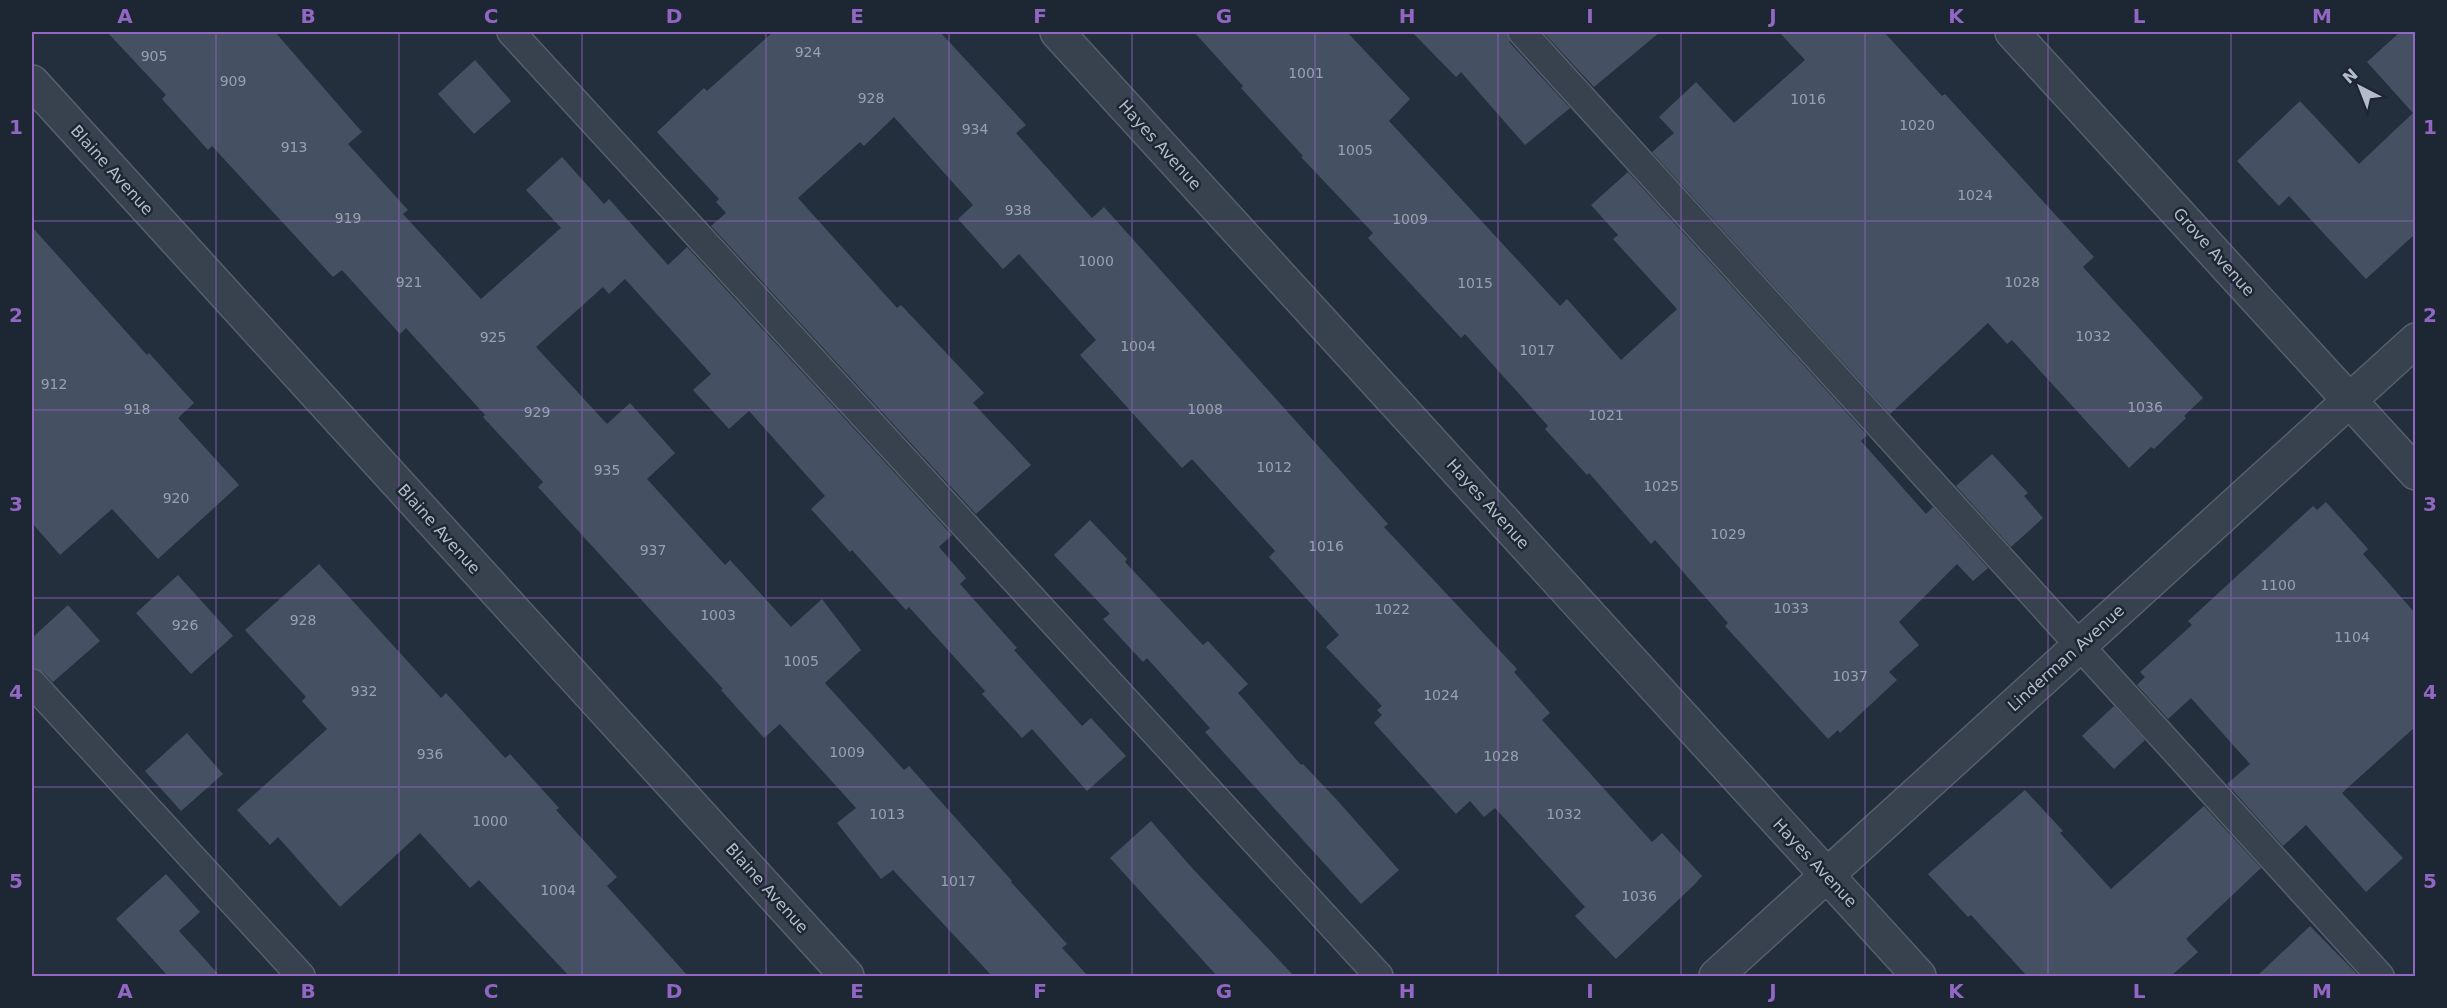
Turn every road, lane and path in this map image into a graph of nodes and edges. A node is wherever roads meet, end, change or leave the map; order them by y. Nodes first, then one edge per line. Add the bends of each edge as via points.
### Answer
1 (511, 32) edge
2 (1056, 32) edge
3 (1522, 32) edge
4 (2012, 32) edge
5 (32, 82) edge
6 (2415, 340) edge
7 (2350, 399) junction
8 (2415, 473) edge
9 (2081, 645) junction
10 (32, 684) edge
11 (1827, 876) junction
12 (301, 976) edge
13 (847, 976) edge
14 (1379, 976) edge
15 (1716, 976) edge
16 (1919, 976) edge
17 (2380, 976) edge

1 - 14 lane
2 - 11 street, Hayes Avenue
3 - 9 lane
4 - 7 street, Grove Avenue
5 - 13 street, Blaine Avenue
6 - 7 street, Linderman Avenue
7 - 8 street, Grove Avenue
7 - 9 street, Linderman Avenue
9 - 11 street, Linderman Avenue
9 - 17 lane
10 - 12 lane
11 - 15 street, Linderman Avenue
11 - 16 street, Hayes Avenue

